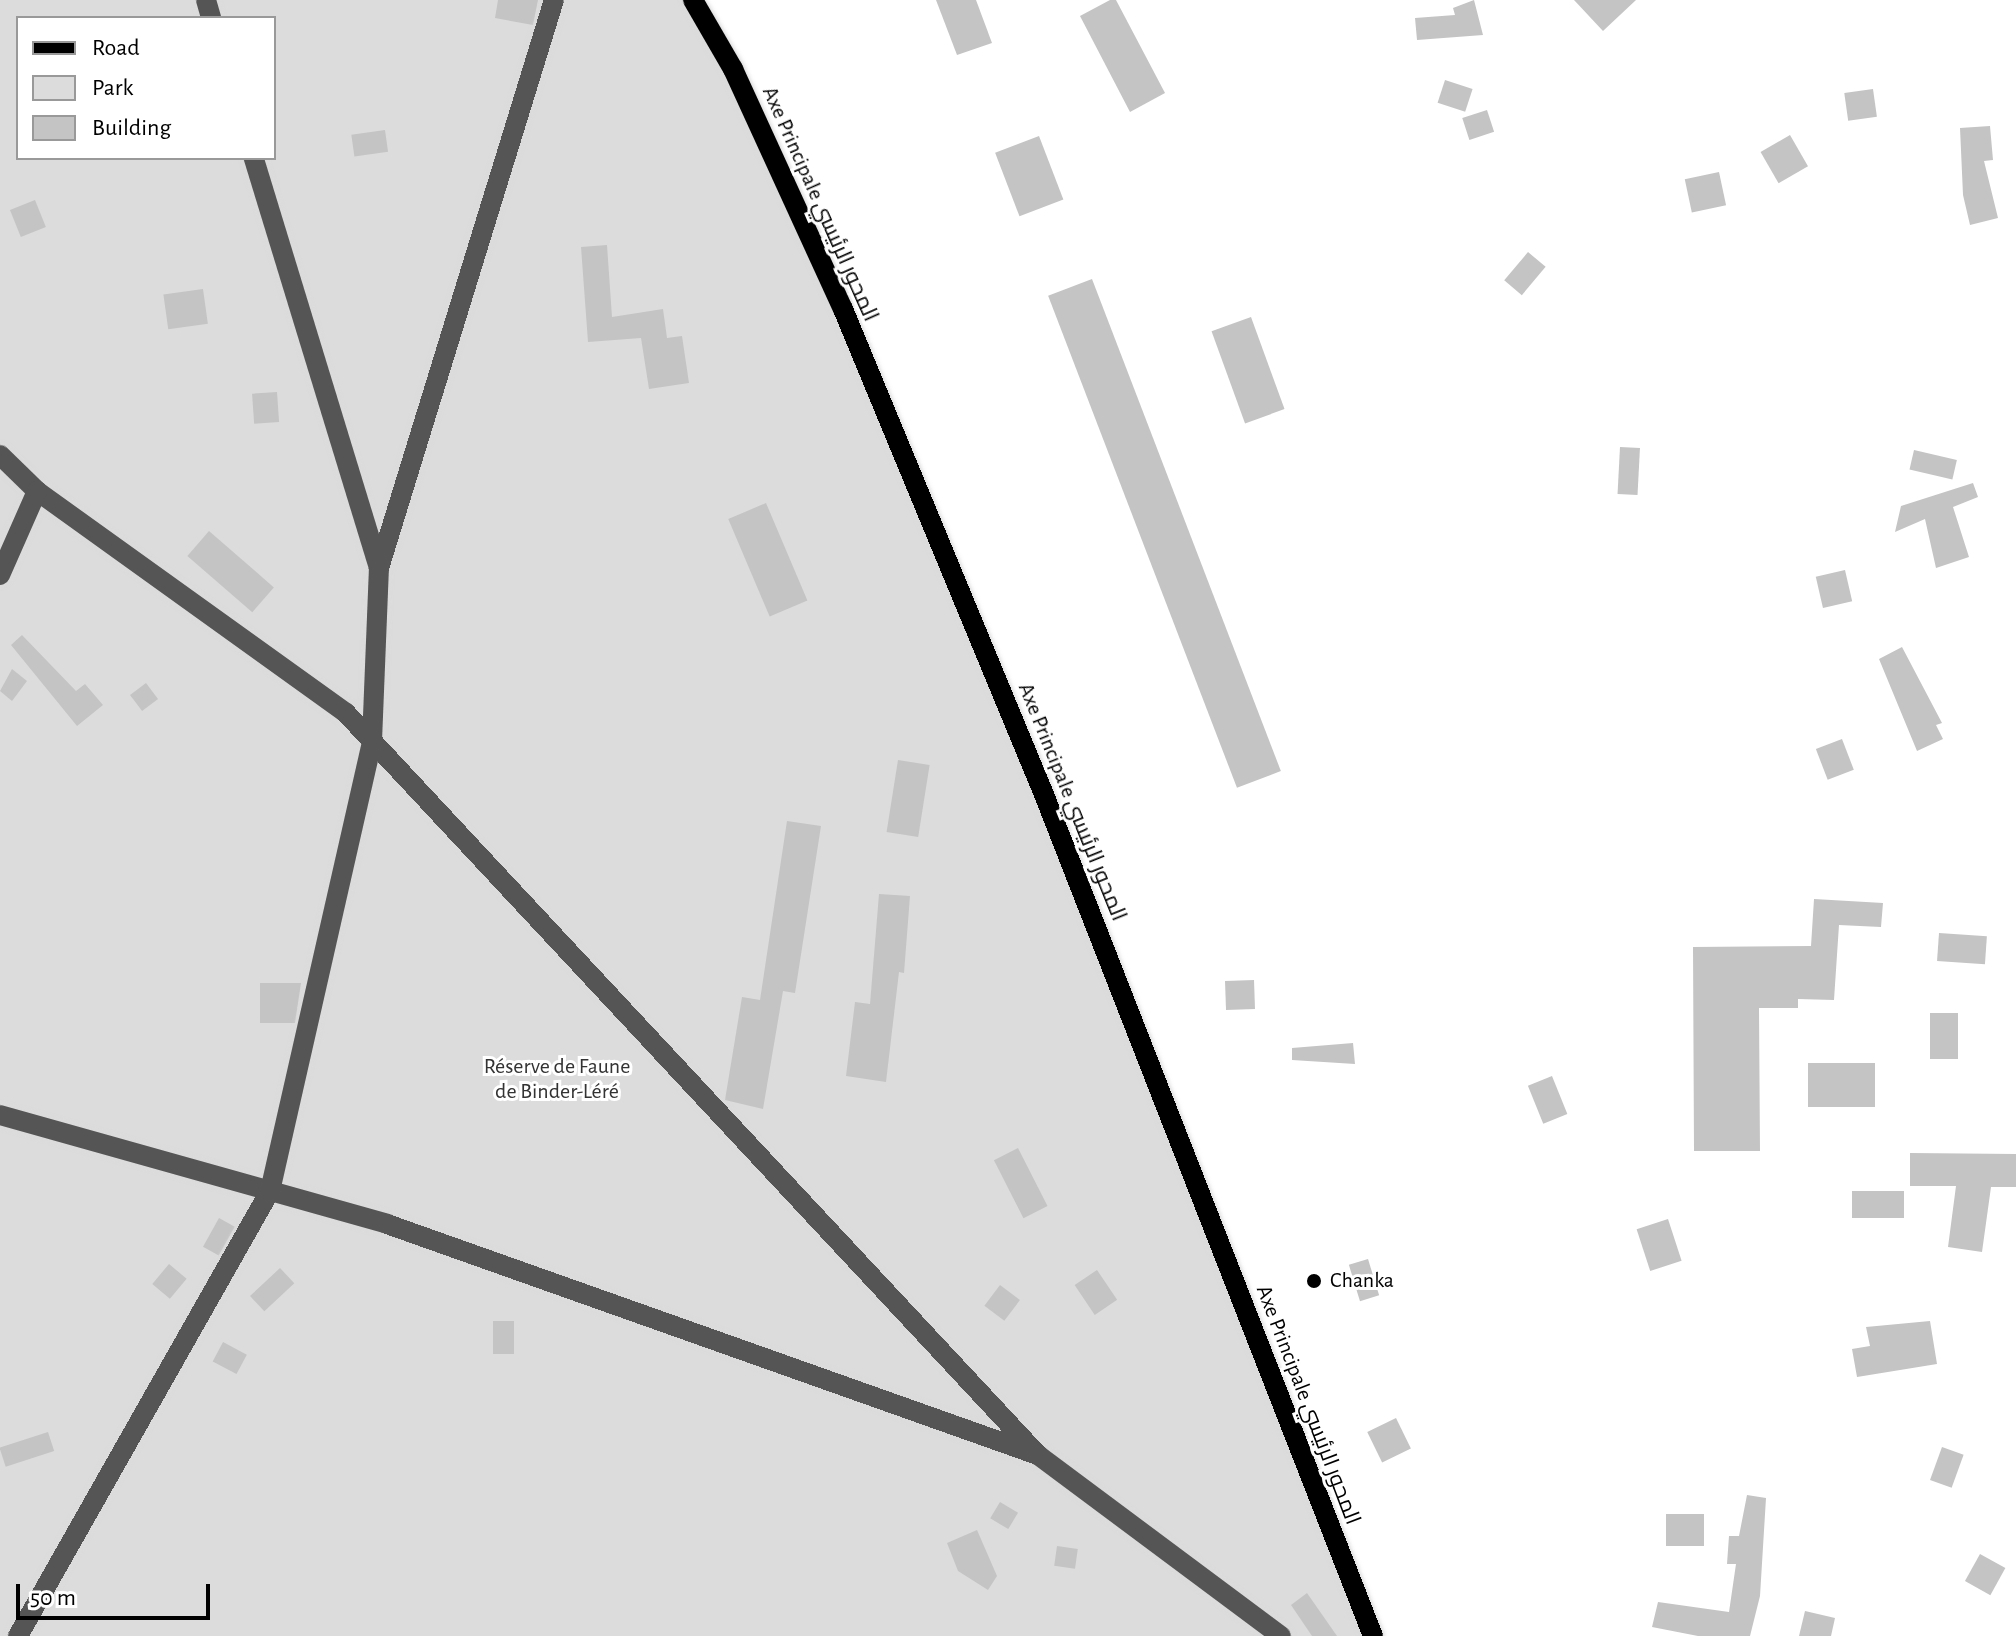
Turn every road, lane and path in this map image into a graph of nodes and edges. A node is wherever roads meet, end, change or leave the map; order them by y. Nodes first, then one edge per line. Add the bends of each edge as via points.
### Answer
1 (554, 0) edge
2 (693, 0) edge
3 (255, 160) edge
4 (0, 455) edge
5 (37, 491) junction
6 (379, 568) junction
7 (0, 575) edge
8 (372, 741) junction
9 (0, 1115) edge
10 (270, 1191) junction
11 (1038, 1455) junction
12 (18, 1636) edge
13 (1281, 1636) edge
14 (1373, 1636) edge

1 - 6 street
2 - 14 main road, Axe Principale المحور الرئيسي via 733,69 843,309 1010,711
3 - 6 street
4 - 5 street
5 - 7 street
5 - 8 street via 346,713
6 - 8 street
8 - 10 street
8 - 11 street
9 - 10 street
10 - 11 street via 387,1224
10 - 12 street
11 - 13 street

